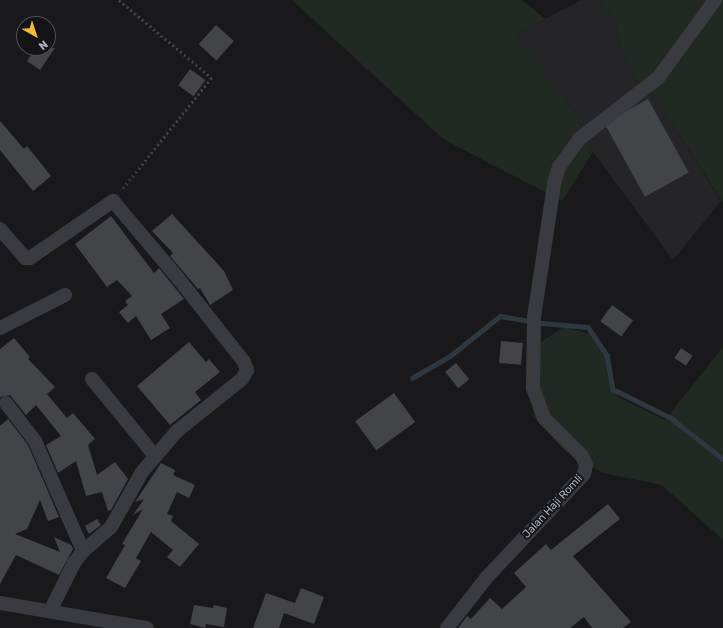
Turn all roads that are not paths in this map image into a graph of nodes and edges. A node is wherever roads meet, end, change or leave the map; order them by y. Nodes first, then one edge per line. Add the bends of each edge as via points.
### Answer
1 (715, 0) edge
2 (0, 229) edge
3 (65, 295) dead end
4 (0, 328) edge
5 (92, 379) dead end
6 (6, 403) dead end
7 (156, 456) junction
8 (83, 551) junction
9 (0, 603) edge
10 (50, 611) junction
11 (147, 628) edge
12 (447, 628) edge

1 - 12 street, Jalan Haji Romli via 658,78 579,140 559,167 554,184 534,323 534,388 544,418 582,456 586,464 584,474 492,573
2 - 7 street via 25,258 30,258 113,201 244,362 247,370 242,379 192,417
3 - 4 street
5 - 7 street
6 - 8 street via 35,441
7 - 8 street via 142,472 111,527
8 - 10 street via 74,562
9 - 10 street
10 - 11 street

